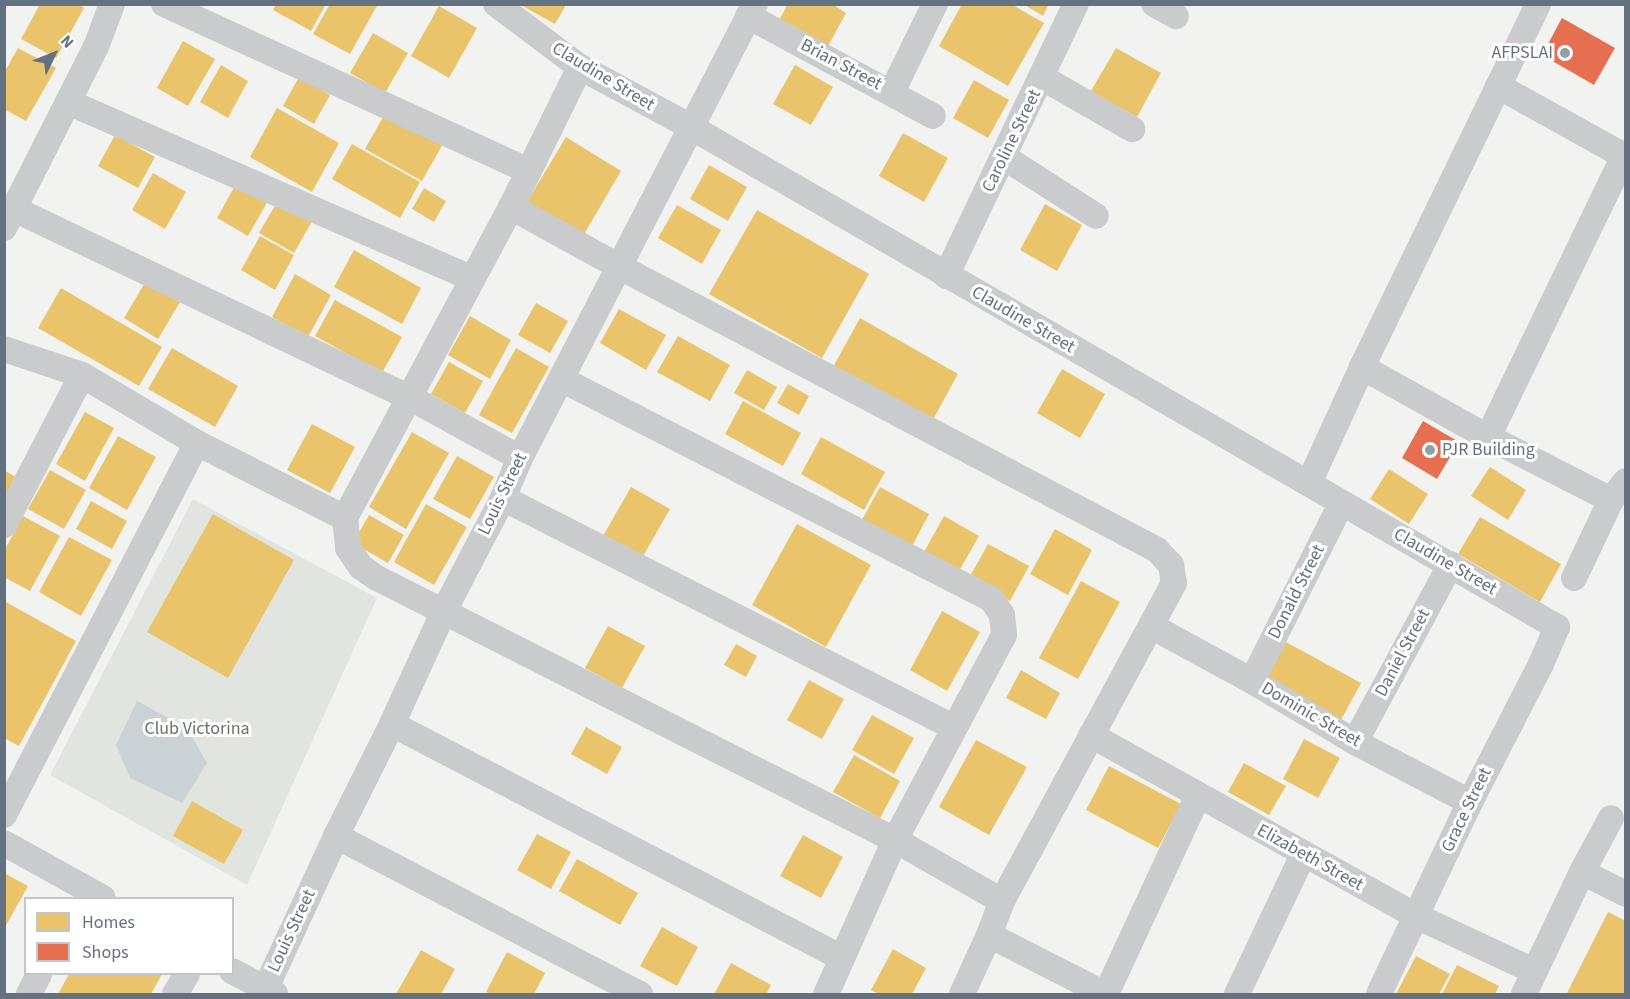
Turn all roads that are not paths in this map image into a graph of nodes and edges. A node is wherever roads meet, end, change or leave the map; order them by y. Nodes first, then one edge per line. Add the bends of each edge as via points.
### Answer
1 (112, 4) edge
2 (164, 4) edge
3 (496, 4) edge
4 (935, 4) edge
5 (1076, 4) edge
6 (1538, 4) edge
7 (752, 10) edge
8 (580, 67) junction
9 (1043, 78) junction
10 (1498, 86) junction
11 (892, 92) junction
12 (68, 102) junction
13 (933, 116) dead end
14 (691, 128) junction
15 (1132, 129) dead end
16 (1004, 157) junction
17 (1625, 157) edge
18 (527, 170) junction
19 (511, 207) junction
20 (1096, 216) dead end
21 (9, 219) edge
22 (618, 266) junction
23 (946, 276) junction
24 (471, 278) junction
25 (4, 349) edge
26 (1362, 367) junction
27 (82, 375) junction
28 (561, 379) junction
29 (409, 397) junction
30 (1488, 437) junction
31 (197, 443) junction
32 (520, 458) junction
33 (1309, 483) junction
34 (1618, 491) edge
35 (503, 498) junction
36 (1341, 504) junction
37 (345, 518) junction
38 (4, 525) edge
39 (1451, 564) junction
40 (1574, 578) dead end
41 (444, 611) junction
42 (1153, 627) junction
43 (1557, 627) joint
44 (1252, 681) junction
45 (392, 724) junction
46 (953, 727) junction
47 (1091, 735) junction
48 (1355, 742) junction
49 (1198, 796) junction
50 (1470, 802) junction
51 (4, 815) edge
52 (1611, 818) dead end
53 (336, 836) junction
54 (895, 840) junction
55 (4, 843) edge
56 (1303, 855) junction
57 (1582, 872) junction
58 (1626, 894) edge
59 (88, 895) edge
60 (1002, 900) junction
61 (1416, 915) junction
62 (989, 935) junction
63 (842, 958) junction
64 (1534, 971) junction
65 (234, 972) edge
66 (38, 975) edge
67 (186, 975) edge
68 (270, 992) edge
69 (29, 994) edge
70 (176, 994) edge
71 (640, 994) edge
72 (826, 994) edge
73 (962, 994) edge
74 (1106, 994) edge
75 (1237, 994) edge
76 (1379, 994) edge
77 (1524, 994) edge

1 - 12 street via 96,47
2 - 18 street
3 - 8 street, Claudine Street
4 - 11 street
5 - 9 street, Caroline Street
6 - 10 street
7 - 11 street, Brian Street
7 - 14 street, Louis Street
8 - 14 street, Claudine Street
8 - 18 street
9 - 15 street
9 - 16 street, Caroline Street
10 - 17 street
10 - 26 street
11 - 13 street, Brian Street
12 - 21 street
12 - 24 street
14 - 22 street, Louis Street
14 - 23 street, Claudine Street
16 - 20 street
16 - 23 street, Caroline Street
17 - 30 street
18 - 19 street
19 - 22 street
19 - 24 street
21 - 29 street
22 - 28 street, Louis Street
22 - 42 street via 1157,550 1172,565 1174,583
23 - 33 street, Claudine Street
24 - 29 street
25 - 27 street
26 - 30 street
26 - 33 street
27 - 31 street
27 - 38 street
28 - 32 street, Louis Street
28 - 46 street via 992,600 1002,615 1004,635
29 - 32 street
29 - 37 street
30 - 34 street
31 - 37 street
31 - 51 street
32 - 35 street, Louis Street
33 - 36 street, Claudine Street
34 - 40 street
35 - 41 street, Louis Street
35 - 46 street
36 - 39 street, Claudine Street
36 - 44 street, Donald Street
37 - 41 street via 348,548 361,567
39 - 43 street, Claudine Street
39 - 48 street, Daniel Street
41 - 45 street, Louis Street
41 - 54 street
42 - 44 street, Dominic Street
42 - 47 street
43 - 50 street, Grace Street
44 - 48 street, Dominic Street
45 - 53 street, Louis Street
45 - 63 street
46 - 54 street
47 - 49 street, Elizabeth Street
47 - 60 street
48 - 50 street, Dominic Street
49 - 56 street, Elizabeth Street
49 - 74 street
50 - 61 street, Grace Street
52 - 57 street
53 - 68 street, Louis Street
53 - 71 street
54 - 60 street
54 - 63 street
55 - 59 street
56 - 61 street, Elizabeth Street
56 - 75 street
57 - 58 street
57 - 64 street
60 - 62 street
61 - 64 street, Elizabeth Street
61 - 76 street, Grace Street
62 - 73 street
62 - 74 street
63 - 72 street
64 - 77 street
65 - 68 street
66 - 69 street
67 - 70 street

